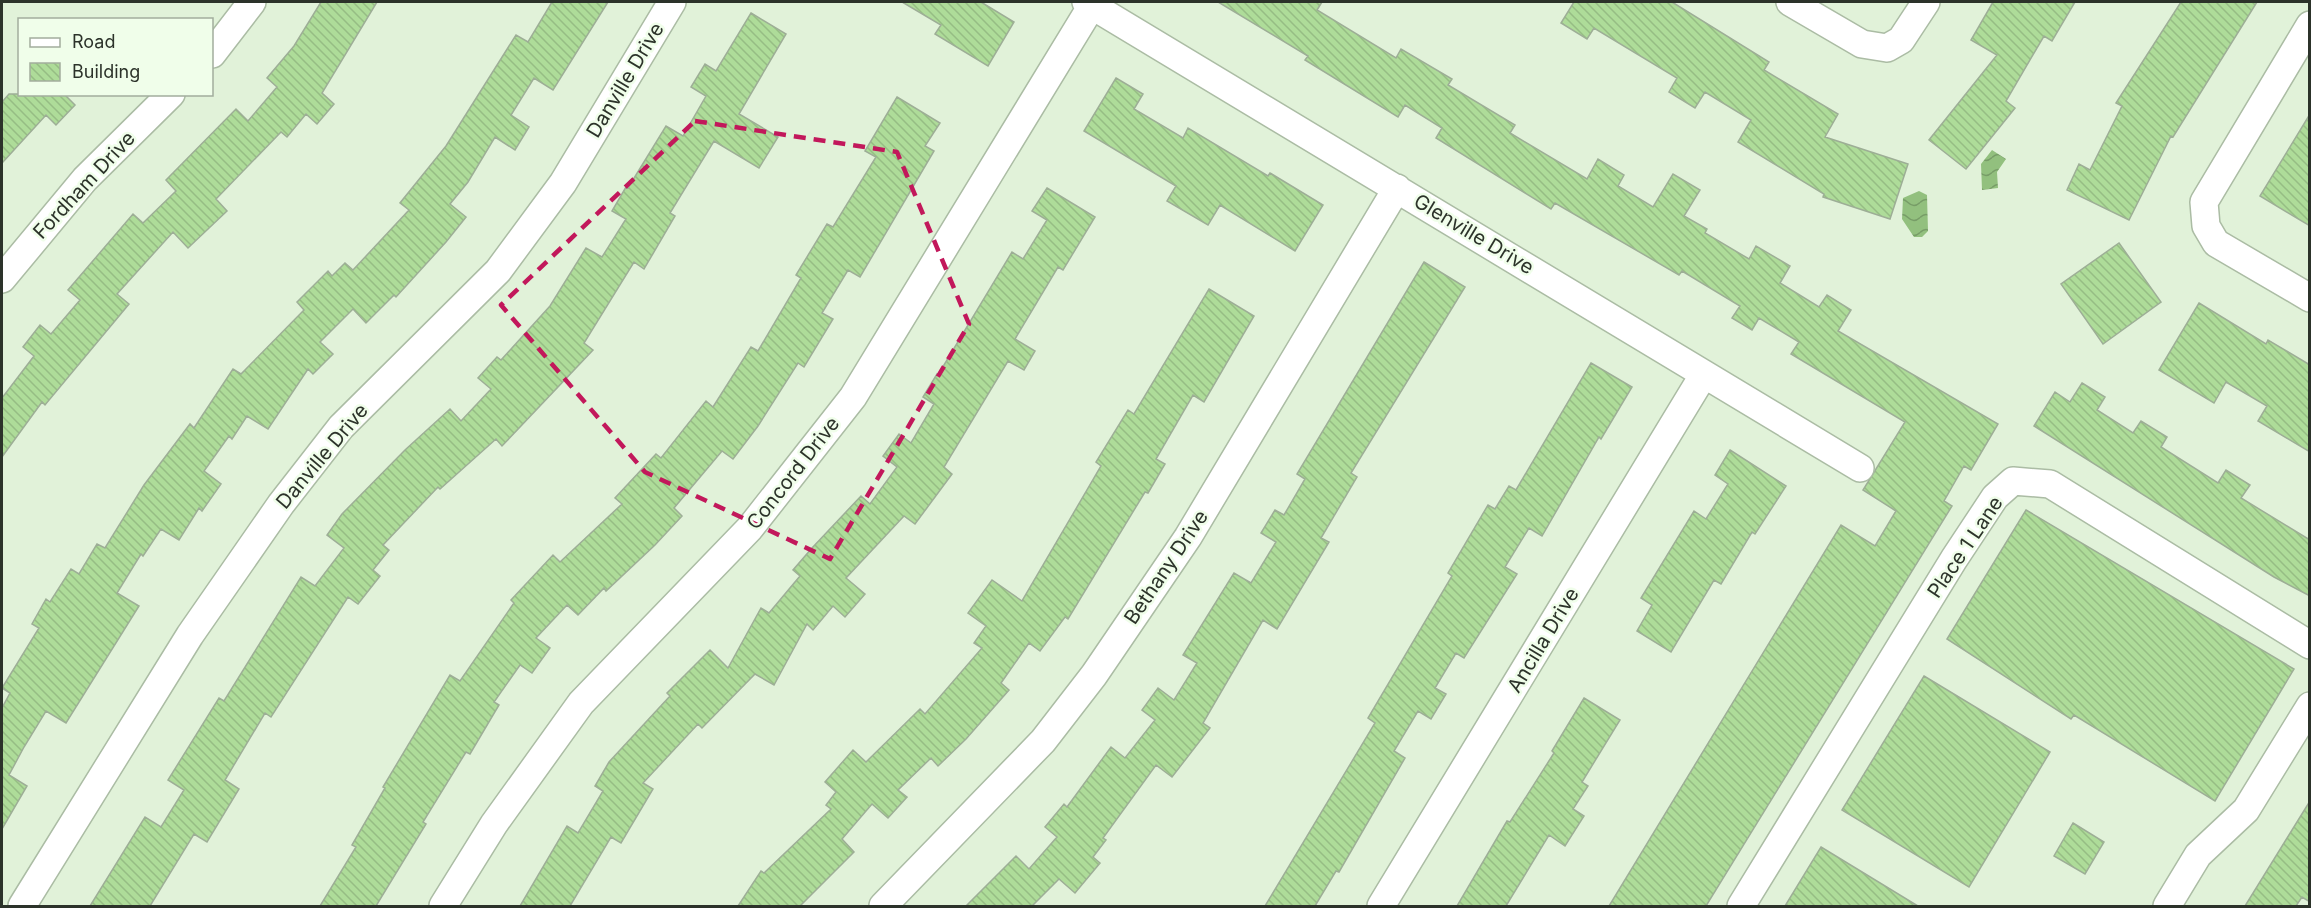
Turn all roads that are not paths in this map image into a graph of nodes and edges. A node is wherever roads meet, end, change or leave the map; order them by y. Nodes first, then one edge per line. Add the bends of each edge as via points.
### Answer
1 (252, 2) edge
2 (672, 2) edge
3 (1790, 2) edge
4 (1926, 2) edge
5 (1090, 3) edge
6 (2310, 25) edge
7 (213, 53) edge
8 (169, 96) edge
9 (1397, 188) junction
10 (2, 279) edge
11 (2310, 298) edge
12 (1704, 374) junction
13 (1860, 468) dead end
14 (2310, 645) edge
15 (2310, 706) edge
16 (22, 906) edge
17 (443, 906) edge
18 (883, 906) edge
19 (1381, 906) edge
20 (1741, 906) edge
21 (2167, 906) edge

1 - 7 street
2 - 16 street, Danville Drive via 563,183 498,271 341,427 281,504 190,635
3 - 4 street via 1862,44 1887,48 1901,40
5 - 9 street, Glenville Drive
5 - 17 street, Concord Drive via 853,397 750,528 582,703 494,824
6 - 11 street via 2204,202 2206,226 2216,243
8 - 10 street, Fordham Drive via 85,179
9 - 12 street, Glenville Drive
9 - 18 street, Bethany Drive via 1188,537 1094,675 1043,741
12 - 13 street, Glenville Drive
12 - 19 street, Ancilla Drive
14 - 20 street, Place 1 Lane via 2050,484 2013,481 1995,497 1954,559
15 - 21 street via 2246,810 2198,855

